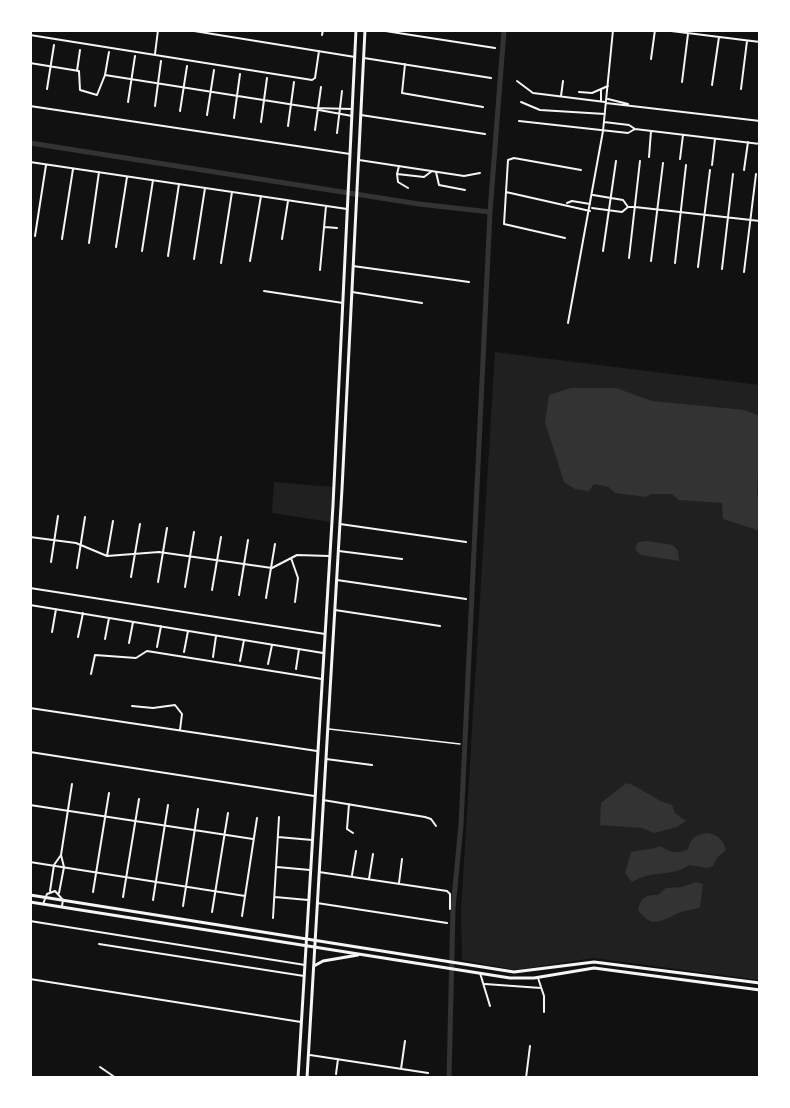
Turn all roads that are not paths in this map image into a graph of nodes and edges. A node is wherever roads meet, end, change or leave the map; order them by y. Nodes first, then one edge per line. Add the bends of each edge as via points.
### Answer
1 (158, 30) edge
2 (188, 30) edge
3 (323, 30) edge
4 (356, 30) edge
5 (365, 30) edge
6 (379, 30) edge
7 (614, 30) edge
8 (655, 30) edge
9 (663, 30) edge
10 (688, 33) junction
11 (30, 35) edge
12 (322, 35) dead end
13 (718, 37) junction
14 (747, 40) junction
15 (760, 42) edge
16 (54, 45) dead end
17 (495, 48) dead end
18 (80, 50) dead end
19 (319, 51) junction
20 (109, 52) dead end
21 (155, 55) junction
22 (135, 56) dead end
23 (355, 57) junction
24 (364, 58) junction
25 (651, 59) dead end
26 (161, 61) dead end
27 (30, 63) edge
28 (405, 64) junction
29 (50, 66) junction
30 (187, 66) dead end
31 (214, 70) dead end
32 (77, 71) junction
33 (240, 74) dead end
34 (105, 75) junction
35 (267, 78) dead end
36 (491, 78) dead end
37 (132, 79) junction
38 (517, 81) dead end
39 (563, 81) dead end
40 (294, 82) dead end
41 (682, 82) dead end
42 (158, 83) junction
43 (712, 85) dead end
44 (608, 86) junction
45 (321, 87) dead end
46 (184, 88) junction
47 (741, 89) dead end
48 (47, 90) dead end
49 (601, 90) junction
50 (210, 91) junction
51 (342, 91) dead end
52 (579, 92) dead end
53 (237, 96) junction
54 (561, 97) junction
55 (264, 100) junction
56 (601, 101) junction
57 (607, 101) junction
58 (128, 102) dead end
59 (521, 102) dead end
60 (291, 104) junction
61 (30, 106) edge
62 (155, 106) dead end
63 (483, 107) dead end
64 (318, 108) junction
65 (340, 108) junction
66 (352, 109) junction
67 (180, 111) dead end
68 (605, 114) junction
69 (207, 115) dead end
70 (339, 115) junction
71 (361, 115) junction
72 (352, 116) junction
73 (234, 118) dead end
74 (760, 121) edge
75 (261, 122) dead end
76 (519, 122) dead end
77 (604, 122) junction
78 (288, 126) dead end
79 (635, 129) junction
80 (315, 130) dead end
81 (603, 131) junction
82 (651, 131) junction
83 (337, 133) dead end
84 (485, 134) dead end
85 (683, 135) junction
86 (715, 139) junction
87 (748, 142) junction
88 (760, 144) edge
89 (350, 154) junction
90 (649, 157) dead end
91 (358, 159) junction
92 (680, 159) dead end
93 (616, 161) dead end
94 (640, 161) dead end
95 (30, 162) edge
96 (663, 163) dead end
97 (46, 165) junction
98 (686, 165) dead end
99 (712, 165) dead end
100 (399, 166) junction
101 (73, 169) junction
102 (581, 170) dead end
103 (710, 170) dead end
104 (744, 170) dead end
105 (99, 172) junction
106 (434, 172) junction
107 (480, 173) dead end
108 (398, 174) junction
109 (733, 174) dead end
110 (756, 174) dead end
111 (127, 177) junction
112 (153, 180) junction
113 (179, 184) junction
114 (205, 188) junction
115 (408, 188) dead end
116 (465, 190) dead end
117 (232, 192) junction
118 (505, 192) junction
119 (593, 195) junction
120 (261, 196) junction
121 (612, 198) junction
122 (288, 201) junction
123 (567, 203) junction
124 (326, 206) junction
125 (591, 207) junction
126 (628, 207) junction
127 (635, 207) junction
128 (347, 209) junction
129 (658, 210) junction
130 (610, 211) junction
131 (681, 212) junction
132 (705, 215) junction
133 (728, 218) junction
134 (750, 220) junction
135 (760, 221) edge
136 (324, 227) junction
137 (337, 228) dead end
138 (35, 236) dead end
139 (565, 238) dead end
140 (62, 239) dead end
141 (282, 239) dead end
142 (89, 243) dead end
143 (116, 247) dead end
144 (142, 251) dead end
145 (603, 251) dead end
146 (168, 256) dead end
147 (629, 258) dead end
148 (194, 259) dead end
149 (250, 261) dead end
150 (651, 261) dead end
151 (221, 263) dead end
152 (675, 263) dead end
153 (353, 266) junction
154 (698, 267) dead end
155 (722, 269) dead end
156 (320, 270) dead end
157 (744, 272) dead end
158 (469, 282) dead end
159 (264, 291) dead end
160 (352, 292) junction
161 (343, 303) junction
162 (422, 303) dead end
163 (568, 323) dead end
164 (58, 516) dead end
165 (85, 517) dead end
166 (113, 521) dead end
167 (140, 524) dead end
168 (340, 524) junction
169 (167, 528) dead end
170 (194, 532) dead end
171 (30, 537) edge
172 (221, 537) dead end
173 (248, 540) dead end
174 (55, 541) junction
175 (466, 542) dead end
176 (275, 544) dead end
177 (80, 545) junction
178 (339, 550) junction
179 (164, 553) junction
180 (135, 555) junction
181 (329, 555) junction
182 (107, 556) junction
183 (190, 557) junction
184 (291, 558) junction
185 (402, 559) dead end
186 (217, 561) junction
187 (51, 562) dead end
188 (244, 565) junction
189 (77, 568) dead end
190 (272, 568) junction
191 (131, 577) dead end
192 (337, 580) junction
193 (158, 582) dead end
194 (185, 587) dead end
195 (30, 588) edge
196 (212, 590) dead end
197 (239, 595) dead end
198 (267, 598) dead end
199 (466, 600) dead end
200 (296, 602) dead end
201 (30, 604) edge
202 (56, 609) junction
203 (335, 610) junction
204 (82, 613) junction
205 (109, 618) junction
206 (133, 622) junction
207 (161, 626) junction
208 (440, 626) dead end
209 (188, 631) junction
210 (52, 632) dead end
211 (324, 634) junction
212 (216, 636) junction
213 (78, 637) dead end
214 (105, 639) dead end
215 (244, 640) junction
216 (129, 643) dead end
217 (272, 645) junction
218 (157, 647) dead end
219 (299, 649) junction
220 (184, 652) dead end
221 (323, 653) junction
222 (213, 657) dead end
223 (240, 661) dead end
224 (268, 664) dead end
225 (296, 669) dead end
226 (91, 674) dead end
227 (322, 679) junction
228 (132, 706) dead end
229 (30, 708) edge
230 (328, 729) junction
231 (180, 730) junction
232 (460, 744) dead end
233 (317, 751) junction
234 (30, 752) edge
235 (326, 759) junction
236 (372, 765) dead end
237 (31, 782) edge
238 (315, 783) junction
239 (72, 784) dead end
240 (324, 784) junction
241 (30, 790) edge
242 (109, 793) dead end
243 (314, 796) junction
244 (139, 799) dead end
245 (324, 800) junction
246 (349, 804) junction
247 (30, 805) edge
248 (168, 805) dead end
249 (198, 809) dead end
250 (68, 810) junction
251 (228, 813) dead end
252 (106, 816) junction
253 (257, 818) dead end
254 (279, 818) dead end
255 (135, 820) junction
256 (165, 825) junction
257 (436, 826) dead end
258 (195, 830) junction
259 (353, 833) dead end
260 (224, 835) junction
261 (278, 837) junction
262 (253, 839) junction
263 (312, 840) junction
264 (356, 851) dead end
265 (373, 854) dead end
266 (61, 855) junction
267 (402, 859) dead end
268 (30, 862) edge
269 (54, 865) junction
270 (64, 867) junction
271 (276, 867) junction
272 (310, 870) junction
273 (97, 872) junction
274 (319, 872) junction
275 (351, 876) junction
276 (127, 877) junction
277 (369, 879) junction
278 (156, 882) junction
279 (398, 884) junction
280 (186, 887) junction
281 (50, 891) junction
282 (93, 892) dead end
283 (216, 892) junction
284 (59, 893) junction
285 (30, 895) edge
286 (245, 896) junction
287 (45, 897) junction
288 (123, 897) dead end
289 (274, 897) junction
290 (63, 900) junction
291 (153, 900) dead end
292 (308, 900) junction
293 (30, 902) edge
294 (317, 903) junction
295 (43, 904) junction
296 (183, 906) dead end
297 (62, 908) junction
298 (450, 909) dead end
299 (212, 912) dead end
300 (242, 915) dead end
301 (273, 918) dead end
302 (30, 921) edge
303 (447, 923) dead end
304 (306, 940) junction
305 (315, 941) junction
306 (99, 944) dead end
307 (306, 946) junction
308 (314, 948) junction
309 (358, 955) junction
310 (455, 963) junction
311 (305, 965) junction
312 (314, 966) junction
313 (454, 969) junction
314 (480, 973) junction
315 (304, 976) junction
316 (538, 978) junction
317 (30, 979) edge
318 (760, 983) edge
319 (485, 984) junction
320 (541, 988) junction
321 (760, 990) edge
322 (490, 1006) dead end
323 (544, 1012) dead end
324 (301, 1022) junction
325 (405, 1041) dead end
326 (530, 1046) dead end
327 (309, 1055) junction
328 (338, 1059) junction
329 (100, 1067) dead end
330 (401, 1069) junction
331 (428, 1073) dead end
332 (336, 1074) dead end
333 (116, 1078) edge
334 (298, 1078) edge
335 (308, 1078) edge
336 (526, 1078) edge

1 - 21 street
2 - 19 street
3 - 12 street
4 - 23 main road
5 - 24 main road
6 - 17 street
7 - 44 street
8 - 25 street
9 - 10 street
10 - 13 street
10 - 41 street
11 - 21 street
13 - 14 street
13 - 43 street
14 - 15 street
14 - 47 street
16 - 29 street
18 - 32 street
19 - 21 street via 312,80
19 - 23 street
20 - 34 street
22 - 37 street
23 - 66 main road
24 - 28 street
24 - 71 main road
26 - 42 street
27 - 29 street
28 - 36 street
28 - 63 street via 402,93
29 - 32 street
29 - 48 street
30 - 46 street
31 - 50 street
32 - 34 street via 80,90 97,95
33 - 53 street
34 - 37 street
35 - 55 street
37 - 42 street
37 - 58 street
38 - 54 street via 533,93
39 - 54 street
40 - 60 street
42 - 46 street
42 - 62 street
44 - 49 street
44 - 57 street
45 - 64 street
46 - 50 street
46 - 67 street
49 - 52 street
49 - 56 street
50 - 53 street
50 - 69 street
51 - 65 street
53 - 55 street
53 - 73 street
54 - 56 street
55 - 60 street
55 - 75 street
56 - 57 street
57 - 68 street
57 - 74 street
59 - 68 street via 540,110
60 - 64 street
60 - 78 street
61 - 89 street
64 - 65 street
64 - 70 street
64 - 80 street
65 - 66 street
65 - 70 street
66 - 72 main road
68 - 77 street
70 - 72 street
70 - 83 street
71 - 84 street
71 - 91 main road
72 - 89 main road
76 - 81 street
77 - 79 street
77 - 81 street
79 - 81 street via 628,133
79 - 82 street
81 - 119 street
82 - 85 street
82 - 90 street
85 - 86 street
85 - 92 street
86 - 87 street
86 - 99 street
87 - 88 street
87 - 104 street
89 - 128 main road
91 - 100 street
91 - 153 main road
93 - 121 street
94 - 127 street
95 - 97 street
96 - 129 street
97 - 101 street
97 - 138 street
98 - 131 street
100 - 106 street
100 - 108 street
101 - 105 street
101 - 140 street
102 - 118 street via 509,158
103 - 132 street
105 - 111 street
105 - 142 street
106 - 107 street via 471,177
106 - 108 street via 424,177
106 - 116 street via 439,185
108 - 115 street via 398,182
109 - 133 street
110 - 134 street
111 - 112 street
111 - 143 street
112 - 113 street
112 - 144 street
113 - 114 street
113 - 146 street
114 - 117 street
114 - 148 street
117 - 120 street
117 - 151 street
118 - 123 street
118 - 139 street via 506,226
119 - 121 street
119 - 125 street
120 - 122 street
120 - 149 street
121 - 126 street via 623,200
121 - 130 street
122 - 124 street
122 - 141 street
123 - 125 street
123 - 125 street via 570,207
124 - 128 street
124 - 136 street
125 - 130 street
125 - 163 street
126 - 127 street
126 - 130 street via 622,212
127 - 129 street
127 - 147 street
128 - 161 main road
129 - 131 street
129 - 150 street
130 - 145 street
131 - 132 street
131 - 152 street
132 - 133 street
132 - 154 street
133 - 134 street
133 - 155 street
134 - 135 street
134 - 157 street
136 - 137 street
136 - 156 street
153 - 158 street
153 - 160 main road
159 - 161 street
160 - 162 street
160 - 168 main road
161 - 181 main road
164 - 174 street
165 - 177 street
166 - 182 street
167 - 180 street
168 - 175 street
168 - 178 main road
169 - 179 street
170 - 183 street
171 - 174 street
172 - 186 street
173 - 188 street
174 - 177 street
174 - 187 street
176 - 190 street
177 - 182 street
177 - 189 street
178 - 185 street
178 - 192 main road
179 - 180 street
179 - 183 street
179 - 193 street
180 - 182 street
180 - 191 street
181 - 184 street
181 - 211 main road
183 - 186 street
183 - 194 street
184 - 190 street
184 - 200 street via 298,578
186 - 188 street
186 - 196 street
188 - 190 street
188 - 197 street
190 - 198 street
192 - 199 street
192 - 203 main road
195 - 211 street
201 - 202 street
202 - 204 street
202 - 210 street
203 - 208 street
203 - 230 main road
204 - 205 street
204 - 213 street
205 - 206 street
205 - 214 street
206 - 207 street
206 - 216 street
207 - 209 street
207 - 218 street
209 - 212 street
209 - 220 street
211 - 221 main road
212 - 215 street
212 - 222 street
215 - 217 street
215 - 223 street
217 - 219 street
217 - 224 street
219 - 221 street
219 - 225 street
221 - 227 main road
226 - 227 street via 95,655 136,658 147,651
227 - 233 main road
228 - 231 street via 175,705 182,714
229 - 231 street
230 - 232 lane
230 - 235 main road
231 - 233 street
233 - 238 main road
234 - 243 street
235 - 236 street
235 - 240 main road
237 - 241 street
238 - 240 main road
238 - 243 main road
239 - 250 street
240 - 245 main road
242 - 252 street
243 - 263 main road
244 - 255 street
245 - 246 street
245 - 274 main road
246 - 257 street via 425,817
246 - 259 street via 347,829
247 - 250 street
248 - 256 street
249 - 258 street
250 - 252 street
250 - 266 street
251 - 260 street
252 - 255 street
252 - 273 street
253 - 262 street
254 - 261 street
255 - 256 street
255 - 276 street
256 - 258 street
256 - 278 street
258 - 260 street
258 - 280 street
260 - 262 street
260 - 283 street
261 - 263 street
261 - 271 street
262 - 286 street
263 - 272 main road
264 - 275 street
265 - 277 street
266 - 269 street
266 - 270 street
267 - 279 street
268 - 269 street
269 - 270 street
269 - 281 street
270 - 273 street
270 - 284 street
271 - 272 street
271 - 289 street
272 - 292 main road
273 - 276 street
273 - 282 street
274 - 275 street
274 - 294 main road
275 - 277 street
276 - 278 street
276 - 288 street
277 - 279 street
278 - 280 street
278 - 291 street
279 - 298 street via 449,892
280 - 283 street
280 - 296 street
281 - 284 street
281 - 287 street
283 - 286 street
283 - 299 street
284 - 290 street
285 - 287 main road
286 - 300 street
287 - 290 main road
287 - 295 street
289 - 292 street
289 - 301 street
290 - 297 street
290 - 304 main road
292 - 304 main road
293 - 295 main road
294 - 303 street
294 - 305 main road
295 - 297 main road
297 - 307 main road
302 - 311 street
304 - 305 main road
304 - 307 main road
305 - 308 main road
305 - 310 main road
306 - 315 street
307 - 308 main road
307 - 311 main road
308 - 309 main road
308 - 312 main road
309 - 312 main road
309 - 313 main road
310 - 313 main road
310 - 318 main road via 525,972 604,963
311 - 315 main road
312 - 327 main road
313 - 314 main road
314 - 316 main road
314 - 319 street
315 - 324 main road
316 - 320 street
316 - 321 main road via 594,968
317 - 324 street
319 - 320 street
319 - 322 street
320 - 323 street
324 - 334 main road
325 - 330 street
326 - 336 street
327 - 328 street
327 - 335 main road
328 - 330 street
328 - 332 street
329 - 333 street
330 - 331 street

